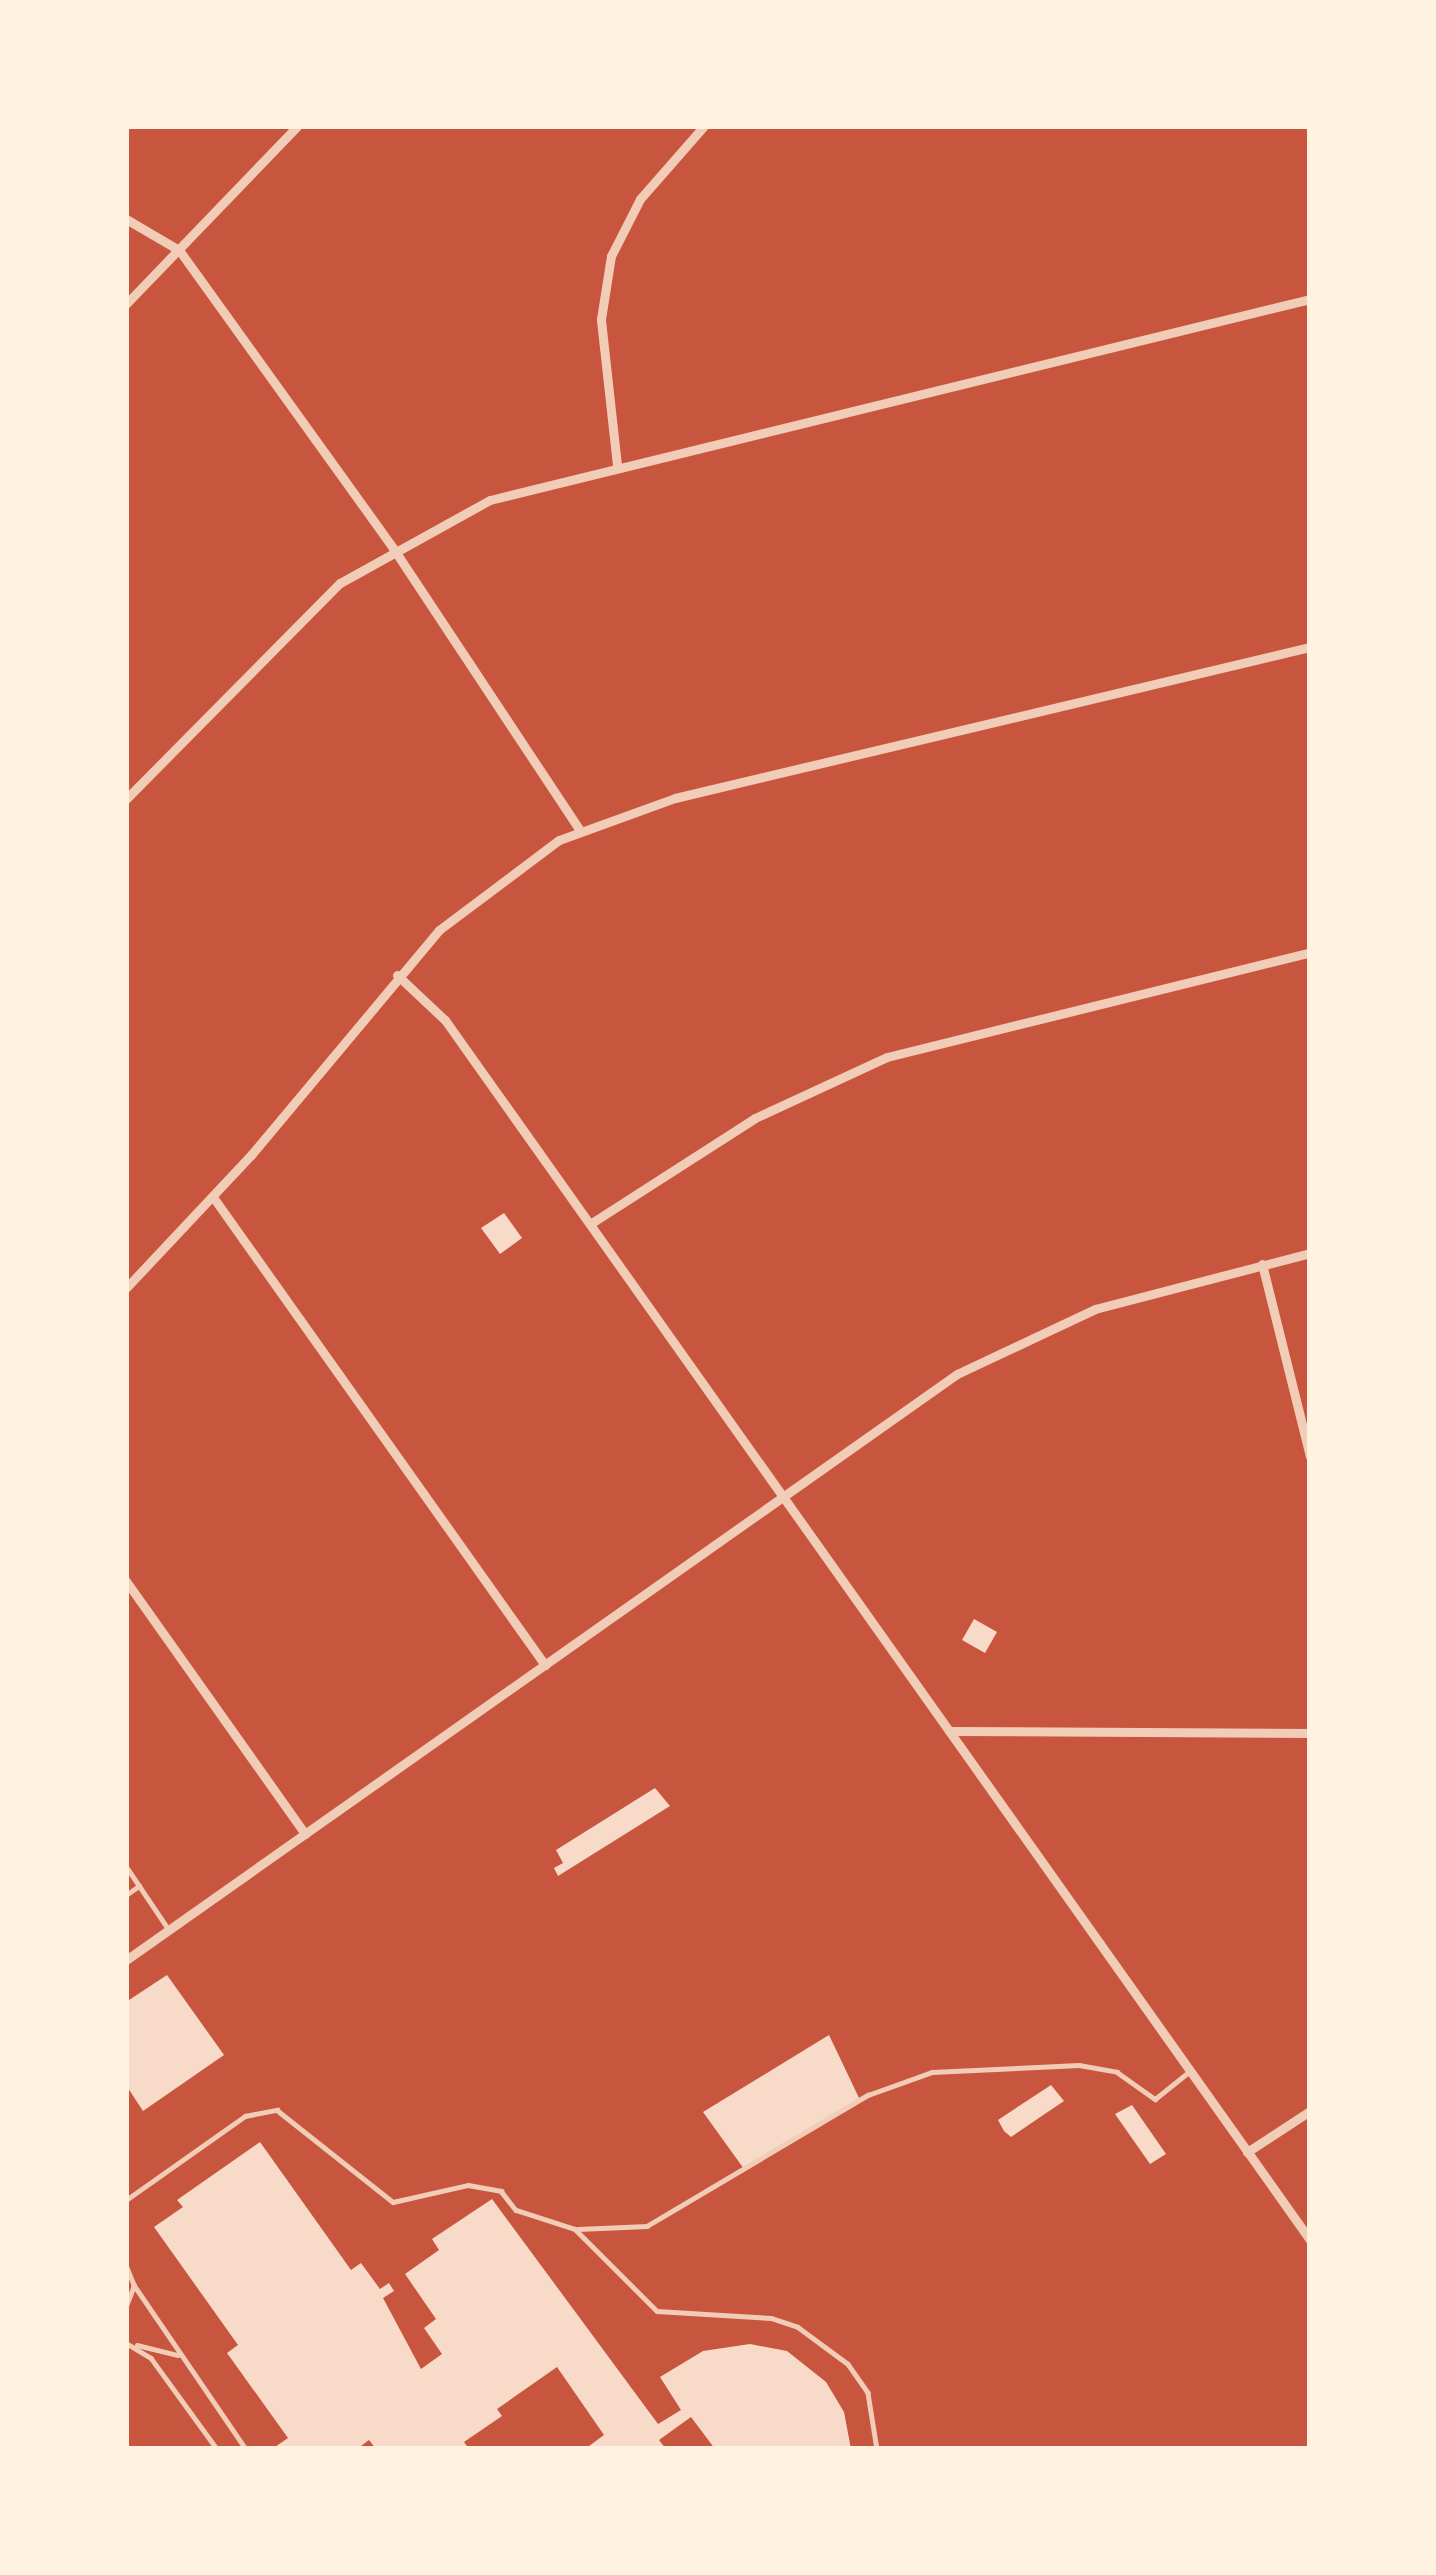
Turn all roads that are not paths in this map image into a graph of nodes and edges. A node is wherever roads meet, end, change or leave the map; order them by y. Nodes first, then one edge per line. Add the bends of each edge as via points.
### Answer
1 (297, 126) edge
2 (704, 126) edge
3 (126, 219) edge
4 (179, 250) junction
5 (1310, 299) edge
6 (126, 304) edge
7 (616, 465) junction
8 (393, 548) junction
9 (1310, 646) edge
10 (126, 799) edge
11 (580, 830) junction
12 (1310, 952) edge
13 (397, 975) junction
14 (213, 1197) junction
15 (590, 1224) junction
16 (1310, 1253) edge
17 (1262, 1264) junction
18 (126, 1288) edge
19 (1310, 1456) edge
20 (782, 1496) junction
21 (126, 1581) edge
22 (545, 1665) junction
23 (949, 1731) junction
24 (1310, 1733) edge
25 (304, 1834) junction
26 (126, 1866) edge
27 (139, 1886) junction
28 (126, 1895) edge
29 (169, 1930) junction
30 (126, 1960) edge
31 (1190, 2071) junction
32 (1310, 2111) edge
33 (1247, 2152) junction
34 (126, 2200) edge
35 (575, 2229) junction
36 (1310, 2240) edge
37 (126, 2265) edge
38 (134, 2285) junction
39 (126, 2306) edge
40 (126, 2343) edge
41 (135, 2345) junction
42 (178, 2355) junction
43 (217, 2449) edge
44 (245, 2449) edge
45 (877, 2449) edge

1 - 4 street
2 - 7 street via 640,199 610,256 601,319
3 - 4 street
4 - 6 street
4 - 8 street
5 - 7 street
7 - 8 street via 490,500
8 - 10 street via 286,630
8 - 11 street
9 - 11 street via 675,798
11 - 13 street via 479,893
12 - 15 street via 887,1057 755,1118
13 - 14 street
13 - 15 street via 445,1020
14 - 18 street
14 - 22 street
15 - 20 street
16 - 17 street
17 - 19 street
17 - 20 street via 1167,1286 1025,1338 925,1394
20 - 22 street
20 - 23 street
21 - 25 street
22 - 25 street
23 - 24 street
23 - 31 street
25 - 29 street
26 - 27 lane
27 - 28 lane
27 - 29 lane
29 - 30 street
31 - 33 street
31 - 35 lane via 1155,2098 1117,2072 1079,2065 932,2072 868,2095 646,2226
32 - 33 street
33 - 36 street
34 - 35 lane via 245,2116 277,2110 393,2202 467,2186 501,2191 516,2210
35 - 45 lane via 657,2311 770,2318 823,2343 868,2393
37 - 38 lane
38 - 39 lane
38 - 42 lane
40 - 41 lane
41 - 42 lane
41 - 43 lane
42 - 44 lane

